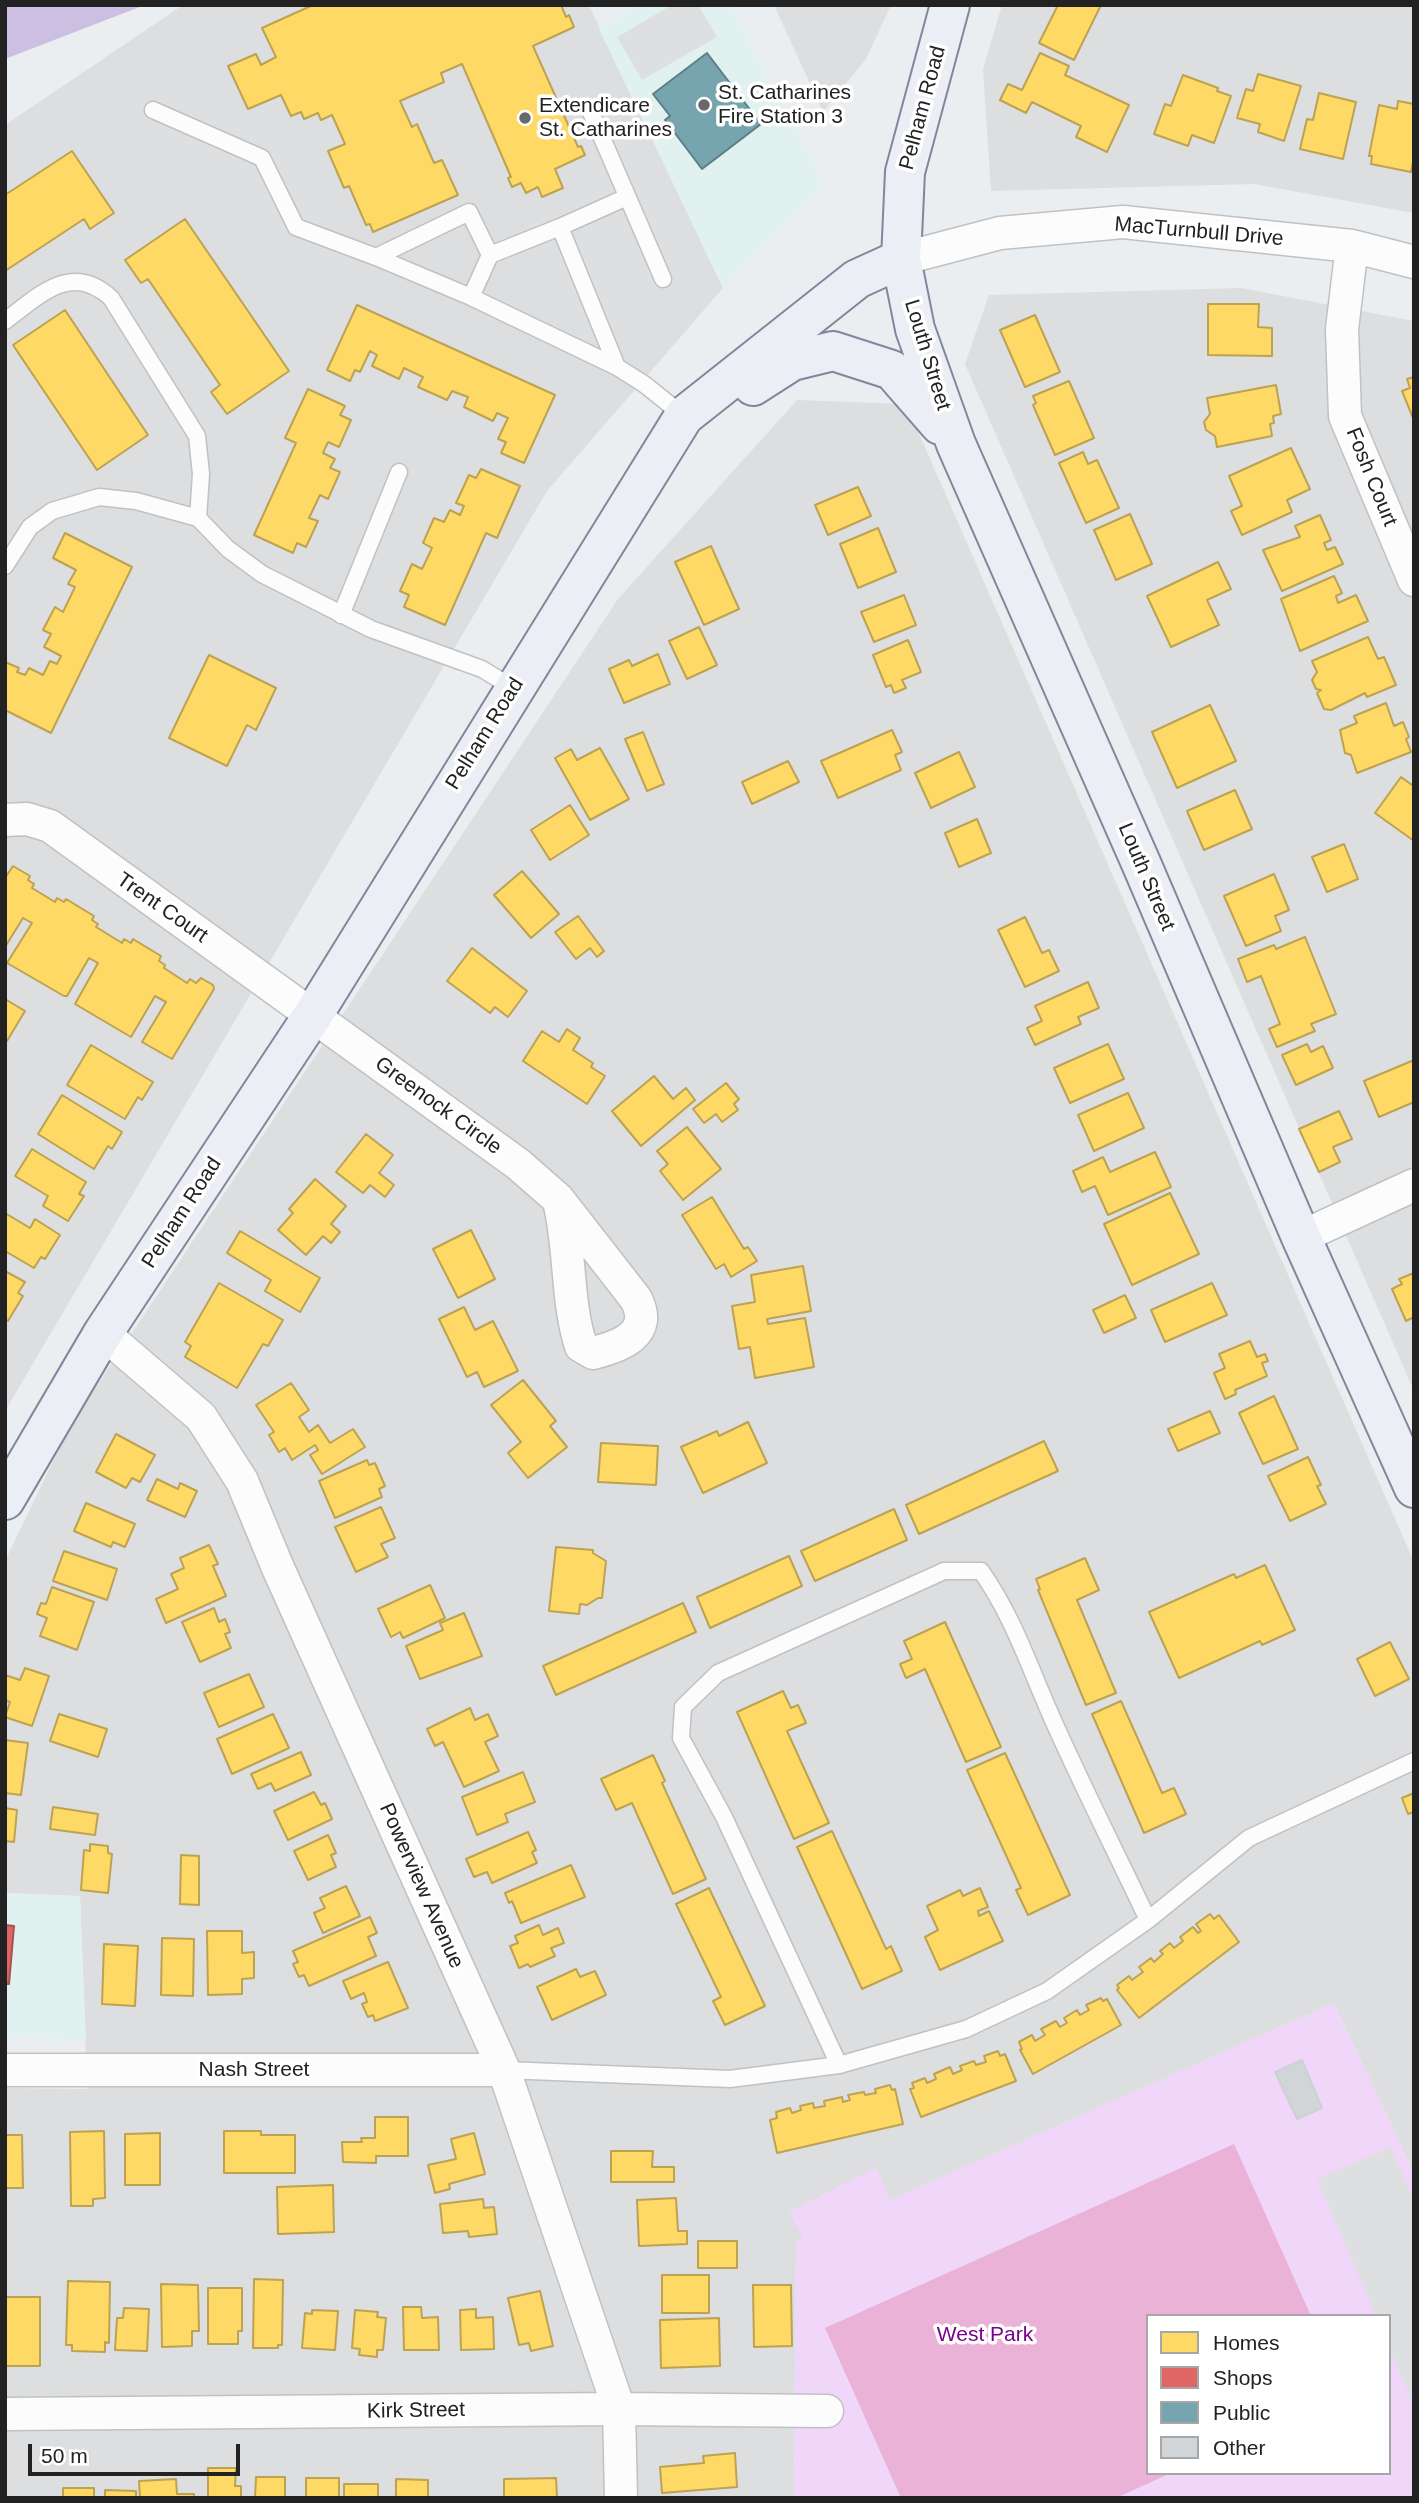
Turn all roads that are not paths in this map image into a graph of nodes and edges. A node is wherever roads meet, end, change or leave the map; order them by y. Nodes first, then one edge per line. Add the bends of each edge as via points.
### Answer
1 (950, 5) edge
2 (153, 110) dead end
3 (590, 110) dead end
4 (627, 197) junction
5 (560, 227) junction
6 (1352, 246) junction
7 (490, 255) junction
8 (376, 257) junction
9 (901, 259) junction
10 (1414, 262) edge
11 (663, 279) dead end
12 (471, 297) junction
13 (5, 321) edge
14 (617, 367) junction
15 (684, 416) junction
16 (956, 444) junction
17 (400, 472) dead end
18 (198, 518) junction
19 (5, 566) edge
20 (1414, 580) edge
21 (341, 615) junction
22 (513, 688) junction
23 (5, 820) edge
24 (313, 1014) junction
25 (1414, 1185) edge
26 (559, 1201) dead end
27 (1301, 1237) junction
28 (103, 1333) junction
29 (1414, 1488) edge
30 (5, 1500) edge
31 (1414, 1761) edge
32 (1148, 1920) junction
33 (839, 2065) junction
34 (5, 2070) edge
35 (504, 2070) junction
36 (619, 2409) junction
37 (827, 2411) dead end
38 (5, 2414) edge
39 (621, 2498) edge

1 - 9 main road, Pelham Road via 905,172
2 - 8 lane via 262,158 296,228
3 - 4 lane
4 - 5 lane
4 - 11 lane
5 - 7 lane
5 - 14 lane
6 - 9 street, MacTurnbull Drive via 1123,222 1000,233
6 - 10 street, MacTurnbull Drive
6 - 20 street, Fosh Court via 1342,329 1345,416
7 - 8 lane via 468,212
7 - 12 lane
8 - 12 lane
9 - 15 main road, Pelham Road via 857,279
9 - 16 main road, Louth Street via 915,329
12 - 14 lane
13 - 18 lane via 62,283 83,282 111,298 197,436 201,474
14 - 15 lane
15 - 16 main road via 741,395 792,361 833,351 892,370
15 - 22 main road, Pelham Road
16 - 27 main road, Louth Street
17 - 21 lane
18 - 19 lane via 117,498 79,501 36,521
18 - 21 lane via 244,562
21 - 22 lane via 482,669
22 - 24 main road, Pelham Road
23 - 24 street, Trent Court via 27,819 50,826
24 - 26 street, Greenock Circle via 518,1164
24 - 28 main road, Pelham Road
25 - 27 street
27 - 29 main road, Louth Street
28 - 30 main road, Pelham Road
28 - 35 street, Powerview Avenue via 201,1417 242,1481
31 - 32 lane via 1249,1838
32 - 33 lane via 1047,1991 1024,2002 965,2029
32 - 33 lane via 1015,1629 981,1572 944,1571 718,1673 683,1707 681,1738 769,1910
33 - 35 lane via 730,2079
34 - 35 street, Nash Street
35 - 36 street, Powerview Avenue
36 - 37 street, Kirk Street
36 - 38 street, Kirk Street
36 - 39 street, Powerview Avenue

